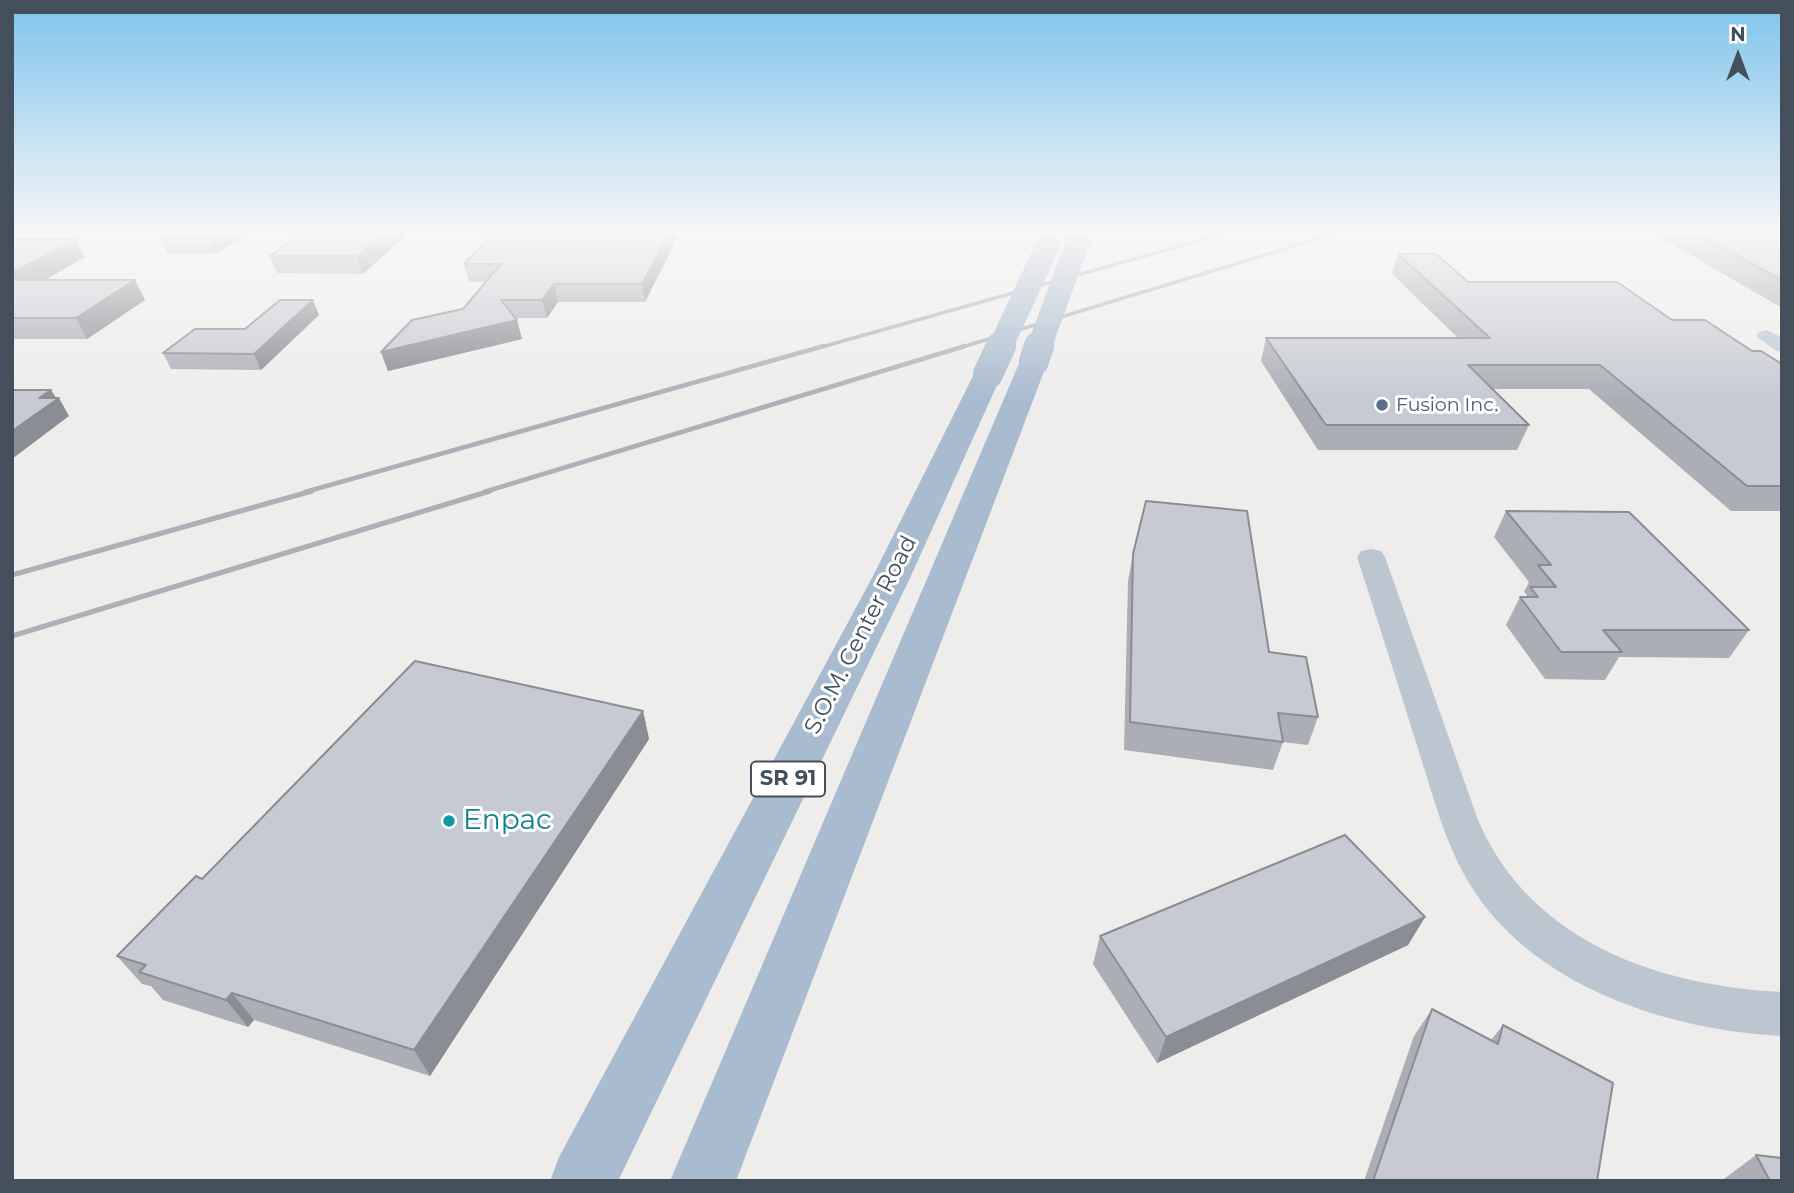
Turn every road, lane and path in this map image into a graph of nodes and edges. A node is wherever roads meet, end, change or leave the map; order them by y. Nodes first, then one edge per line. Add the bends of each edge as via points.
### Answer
1 (1027, 289) edge
2 (1060, 289) edge
3 (1371, 558) dead end
4 (1782, 1014) edge
5 (583, 1181) edge
6 (703, 1181) edge

1 - 5 main road, S.O.M. Center Road / SR 91, bridge via 891,578
2 - 6 main road, SR 91, bridge
3 - 4 street via 1466,838 1494,886 1544,936 1605,975 1679,1002

